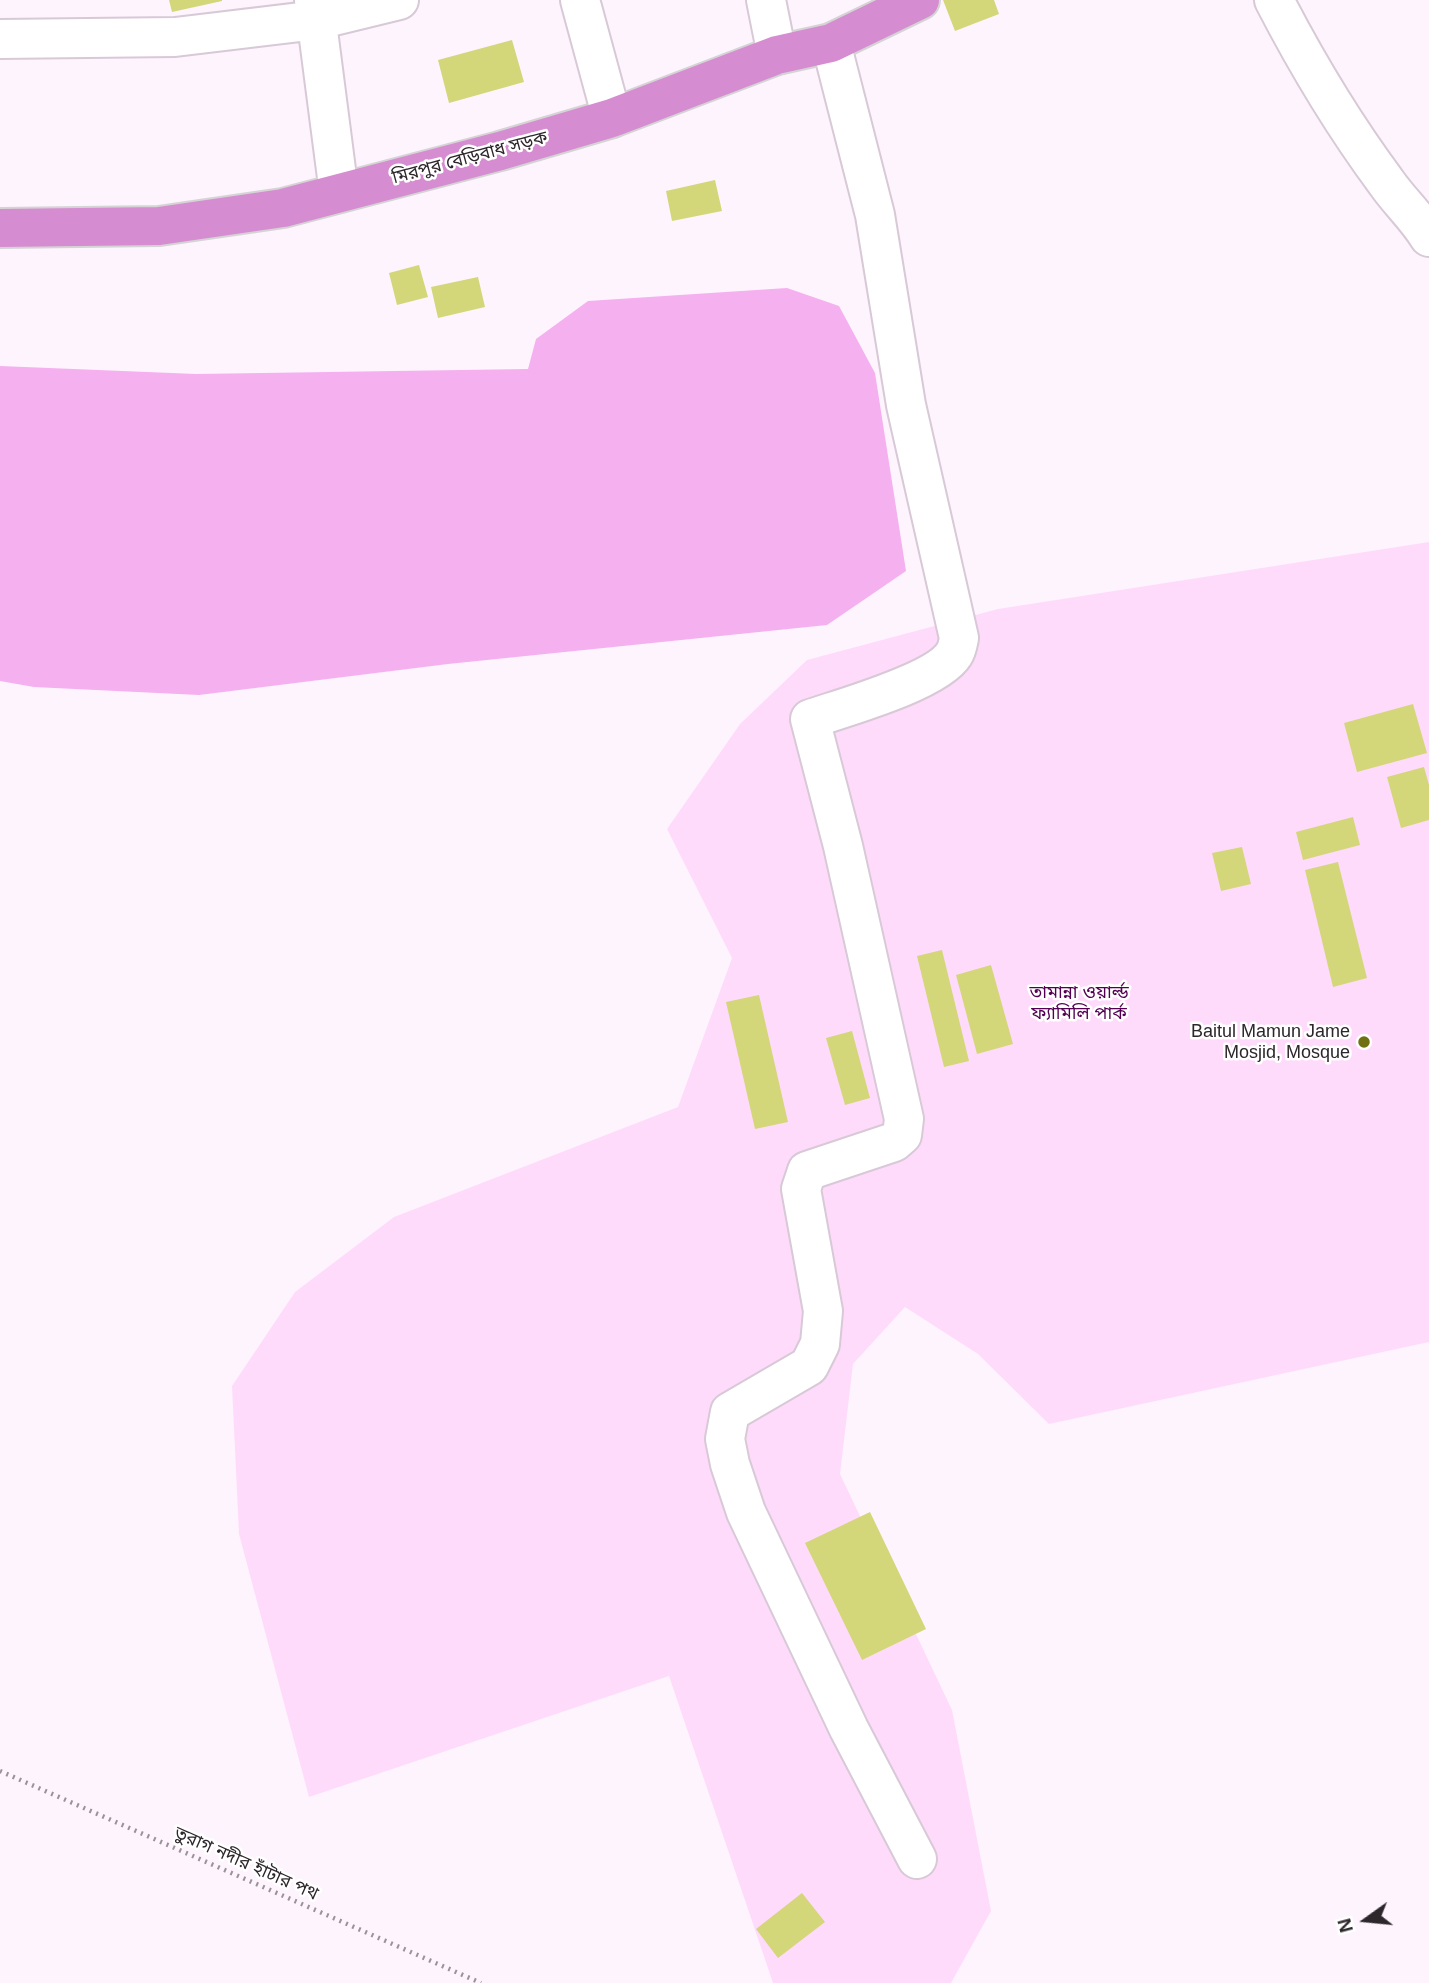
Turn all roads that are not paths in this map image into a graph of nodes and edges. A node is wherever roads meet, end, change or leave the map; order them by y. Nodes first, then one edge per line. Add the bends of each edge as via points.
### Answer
1 (399, 0) edge
2 (580, 0) edge
3 (766, 0) edge
4 (920, 0) edge
5 (1274, 0) edge
6 (315, 10) edge
7 (0, 39) edge
8 (831, 43) junction
9 (777, 55) junction
10 (612, 118) junction
11 (339, 193) junction
12 (0, 228) edge
13 (1426, 228) edge
14 (917, 1859) dead end

1 - 6 street
2 - 10 street
3 - 9 street
4 - 8 highway, মিরপুর বেড়িবাধ সড়ক
5 - 13 street via 1330,101 1387,184
6 - 7 street via 175,37
6 - 11 street
8 - 9 highway, মিরপুর বেড়িবাধ সড়ক
8 - 14 street via 875,215 906,405 959,638 954,654 940,668 902,687 810,719 904,1119 902,1135 894,1142 807,1171 801,1189 823,1311 820,1344 809,1366 730,1412 725,1439 746,1512 849,1729
9 - 10 highway, মিরপুর বেড়িবাধ সড়ক
10 - 11 highway, মিরপুর বেড়িবাধ সড়ক
11 - 12 highway, মিরপুর বেড়িবাধ সড়ক via 283,208 159,226

